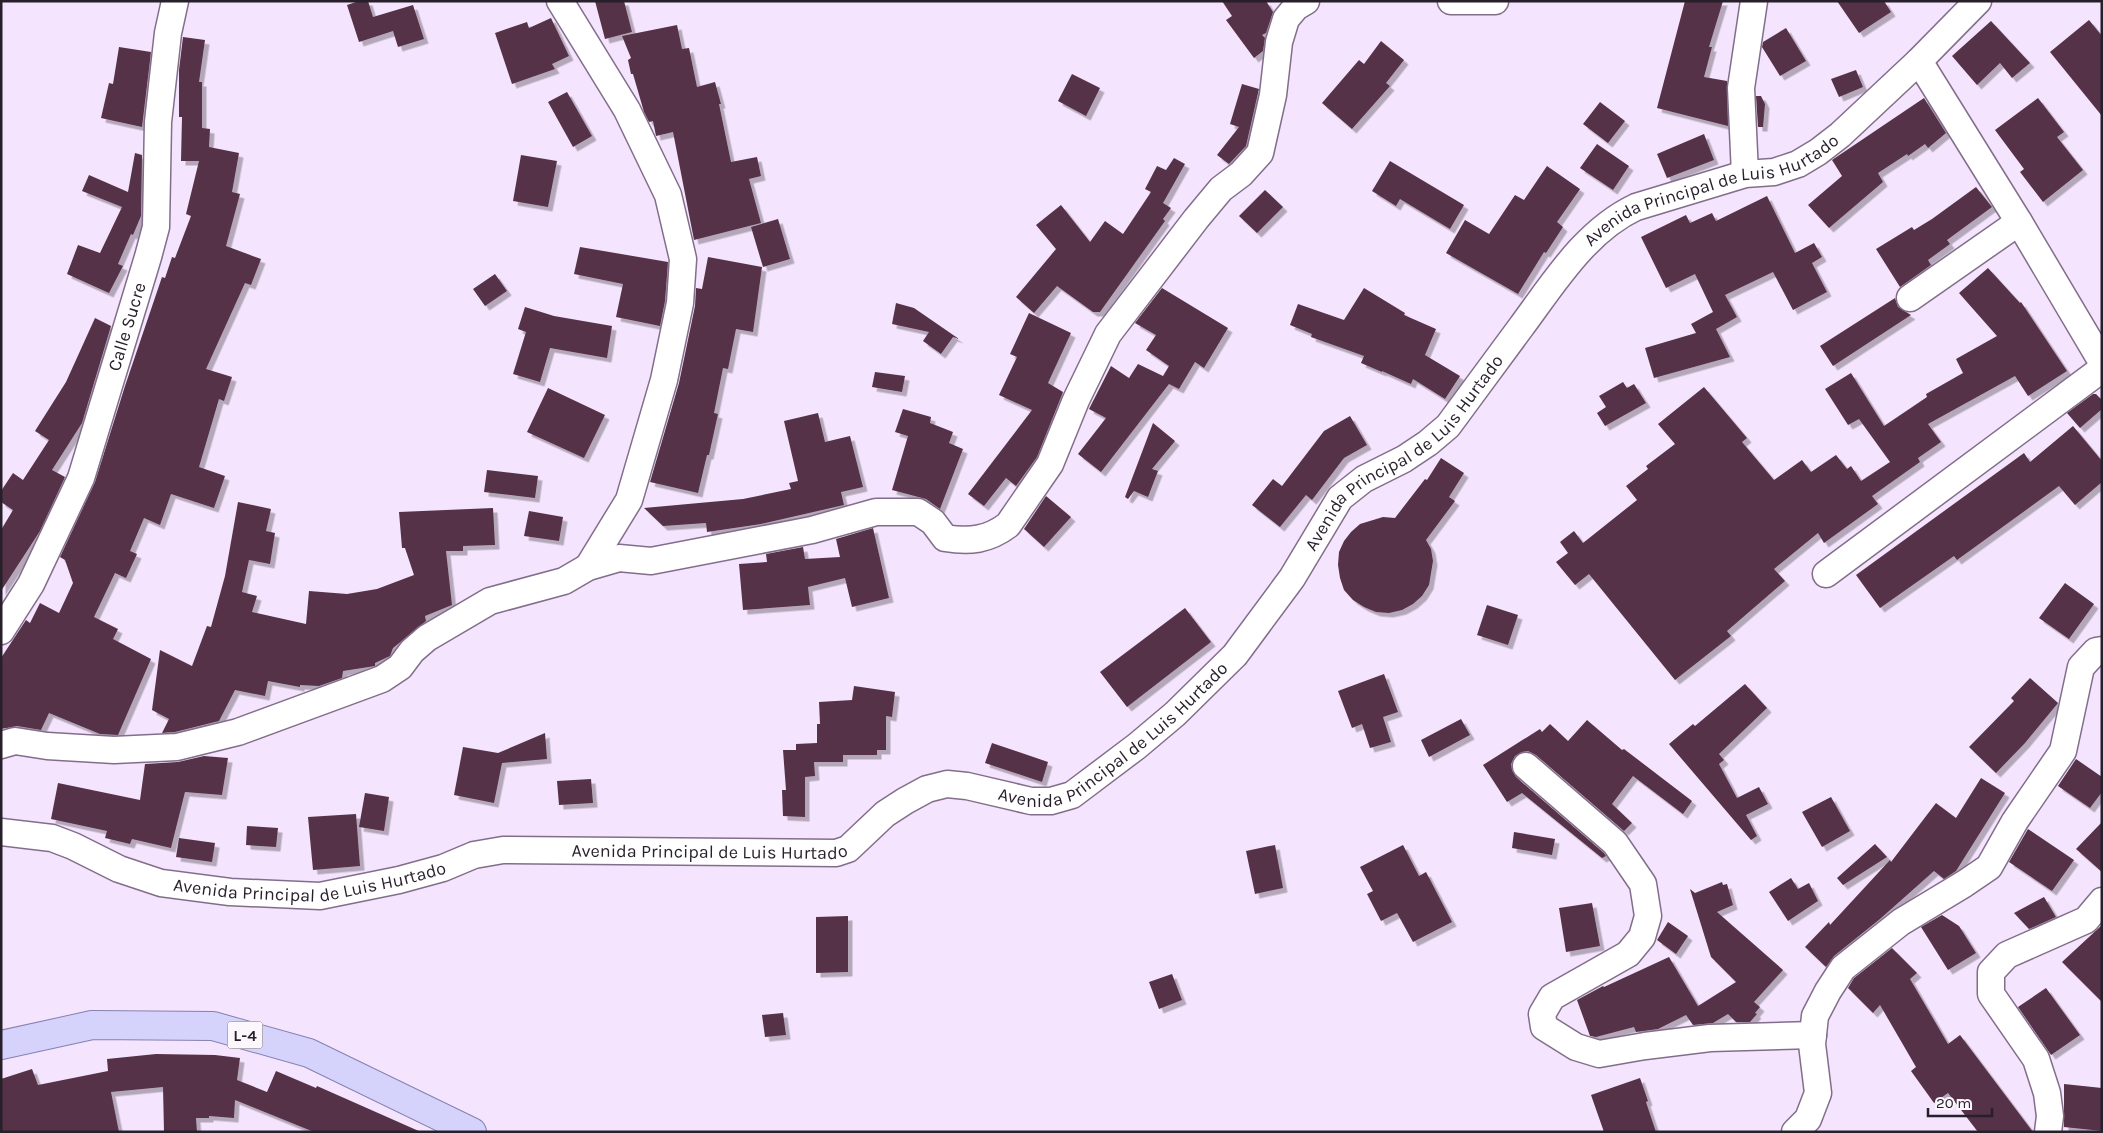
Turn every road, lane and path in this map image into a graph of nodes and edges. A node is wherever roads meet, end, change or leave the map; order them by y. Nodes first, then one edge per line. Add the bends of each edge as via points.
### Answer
1 (175, 1) edge
2 (560, 1) edge
3 (1306, 1) edge
4 (1451, 1) edge
5 (1495, 1) edge
6 (1754, 1) edge
7 (1978, 1) edge
8 (1919, 61) junction
9 (1745, 174) junction
10 (2019, 222) junction
11 (1910, 298) dead end
12 (2102, 362) edge
13 (2102, 369) edge
14 (588, 567) junction
15 (1826, 574) dead end
16 (1, 631) edge
17 (2102, 650) edge
18 (1, 745) edge
19 (1526, 766) dead end
20 (1, 832) edge
21 (2102, 901) edge
22 (1813, 1035) junction
23 (1, 1045) edge
24 (472, 1132) edge
25 (1795, 1132) edge
26 (2048, 1132) edge

1 - 16 street, Calle Sucre via 158,122 156,227 148,257 81,478 31,584
2 - 14 street via 627,110 668,195 683,259 680,304 664,380 629,500
3 - 14 street via 1286,19 1279,42 1273,95 1260,153 1241,174 1221,189 1108,334 1050,464 1008,525 986,538 956,540 946,538 934,522 918,512 876,512 812,530 651,561 619,558
4 - 5 street
6 - 9 street via 1741,88
7 - 8 street, Avenida Principal de Luis Hurtado
8 - 9 street, Avenida Principal de Luis Hurtado via 1818,152 1798,164 1774,172
8 - 10 street
9 - 20 street, Avenida Principal de Luis Hurtado via 1636,207 1620,215 1589,241 1559,275 1448,426 1404,459 1364,479 1340,498 1292,578 1235,656 1138,746 1072,795 1051,802 1031,801 946,784 927,789 905,801 885,814 848,849 836,853 504,850 474,855 443,868 399,880 320,896 230,892 161,883 119,869 52,838
10 - 11 street
10 - 12 street
13 - 15 street
14 - 18 street via 564,581 490,602 427,638 400,667 382,679 238,732 177,747 114,750 15,741
17 - 22 street via 2096,651 2081,667 2063,750 2015,821 1989,867 1901,922 1843,968 1815,1016
19 - 22 street via 1615,843 1643,884 1648,916 1642,937 1628,954 1552,997 1542,1014 1544,1028 1576,1047 1599,1054 1710,1038
21 - 26 street via 2086,920 2007,955 1991,972 1991,994 2036,1059 2047,1093
22 - 25 street via 1818,1093 1808,1119
23 - 24 main road, L-4 via 92,1025 213,1026 309,1053

